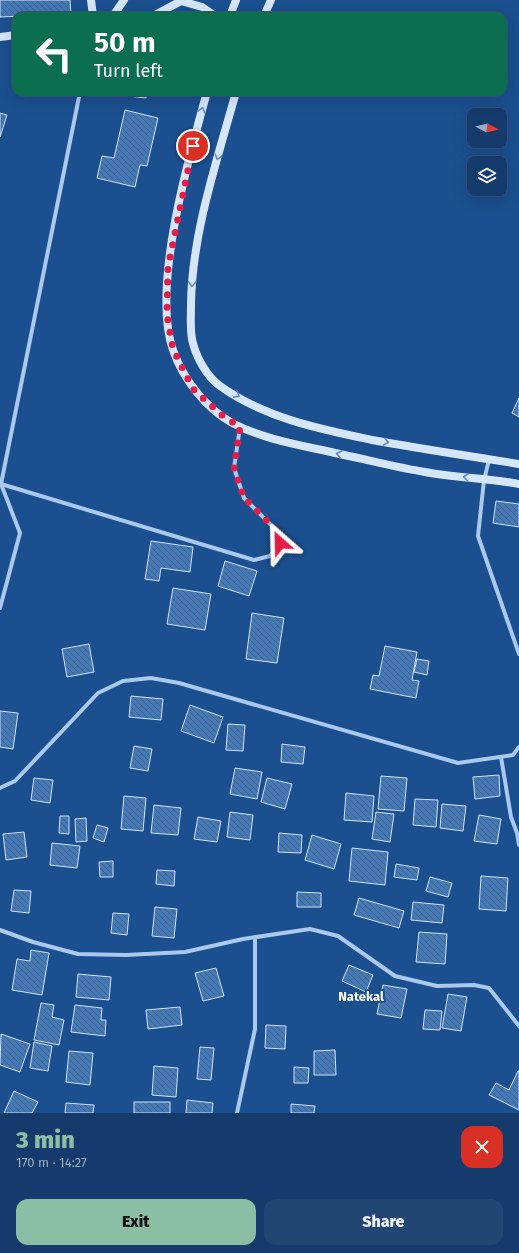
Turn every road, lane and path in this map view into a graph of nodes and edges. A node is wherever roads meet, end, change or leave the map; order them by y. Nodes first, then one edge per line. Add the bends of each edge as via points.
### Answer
1 (91, 0) edge
2 (124, 0) edge
3 (236, 0) edge
4 (271, 0) edge
5 (182, 1) edge
6 (92, 12) edge
7 (116, 12) edge
8 (161, 12) edge
9 (209, 12) edge
10 (232, 12) edge
11 (266, 12) edge
12 (12, 36) edge
13 (0, 37) edge
14 (79, 96) edge
15 (206, 96) edge
16 (235, 96) edge
17 (240, 427) junction
18 (489, 459) junction
19 (519, 464) edge
20 (484, 480) junction
21 (1, 484) junction
22 (519, 484) edge
23 (0, 608) edge
24 (519, 654) edge
25 (519, 747) edge
26 (501, 757) junction
27 (0, 788) edge
28 (519, 845) edge
29 (0, 930) edge
30 (255, 937) junction
31 (519, 1026) edge
32 (237, 1113) edge

1 - 6 main road
2 - 7 main road
3 - 10 main road
4 - 11 main road
5 - 8 main road
5 - 9 main road
12 - 13 main road
14 - 21 street
17 -> 15 main road via 193,389 173,349 167,315 168,267
16 -> 18 main road via 211,182 191,281 192,340 202,365 219,386 281,418 324,430 419,449
20 -> 17 main road via 425,472 261,437
17 - 21 street via 234,468 244,498 276,530 280,543 270,556 254,560
18 - 19 main road
18 - 20 street
20 - 22 main road
20 - 24 street via 478,536
21 - 23 street via 20,533
25 - 26 street via 513,755
26 - 27 street via 458,764 179,683 151,678 123,681 98,693 15,782
26 - 28 street via 511,817 518,833
29 - 30 street via 78,954 185,952
30 - 31 street via 310,929 338,936 395,976 437,986 474,985 489,988
30 - 32 street via 255,1029

